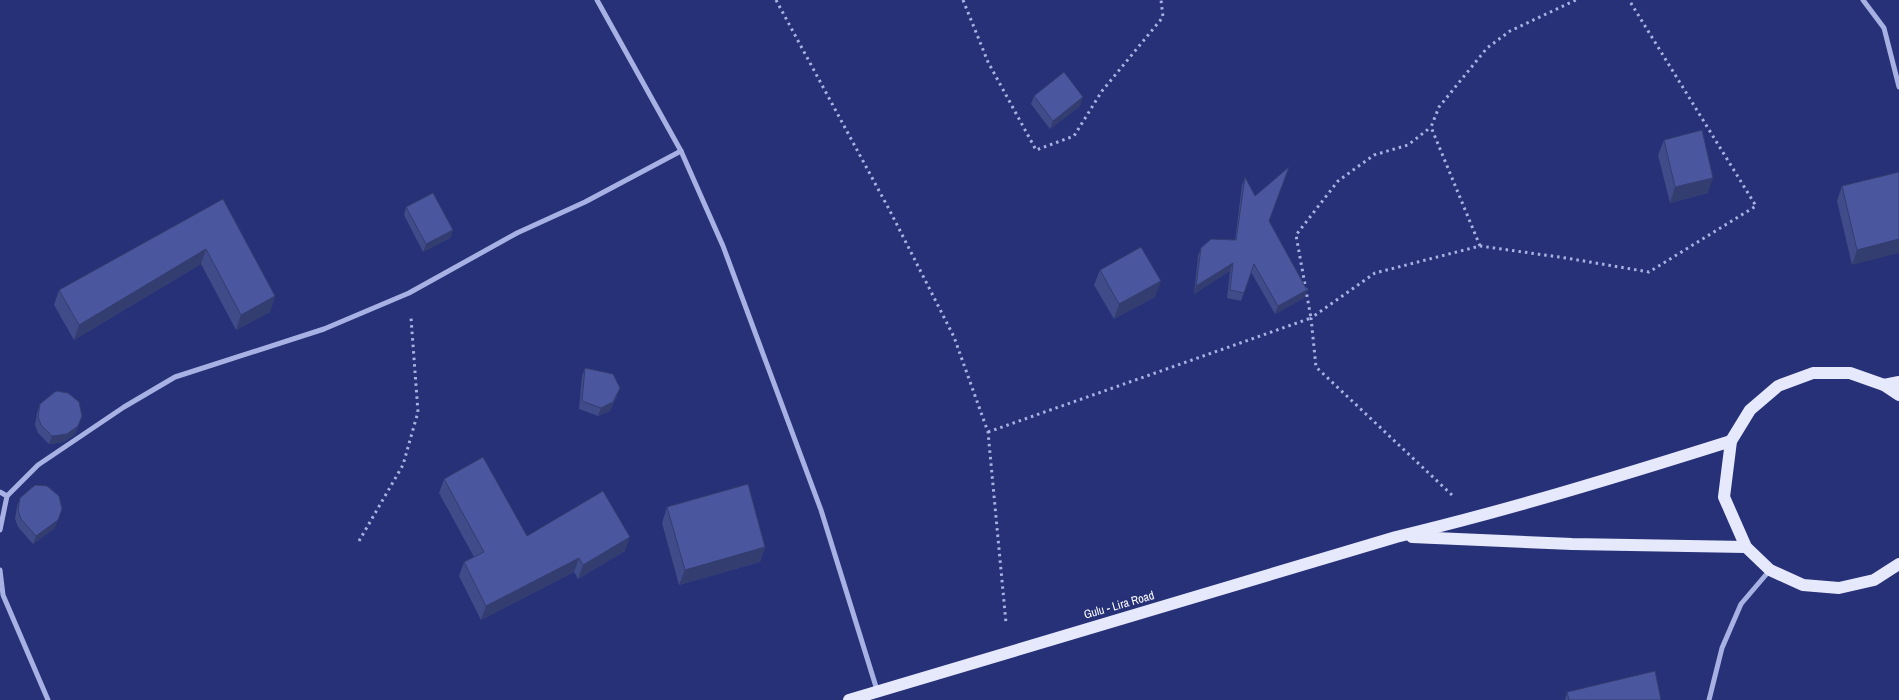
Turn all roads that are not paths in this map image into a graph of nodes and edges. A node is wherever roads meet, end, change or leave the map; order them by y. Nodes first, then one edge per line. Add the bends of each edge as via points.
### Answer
1 (597, 0) edge
2 (1863, 0) edge
3 (1899, 88) edge
4 (681, 152) junction
5 (1899, 382) edge
6 (1884, 385) junction
7 (1899, 395) edge
8 (1731, 441) junction
9 (0, 492) edge
10 (7, 496) junction
11 (0, 530) edge
12 (1396, 537) junction
13 (1746, 547) junction
14 (1899, 564) edge
15 (0, 570) edge
16 (1770, 570) junction
17 (878, 691) junction
18 (48, 700) edge
19 (849, 700) edge
20 (1708, 700) edge

1 - 4 street
2 - 3 street via 1884,28
4 - 10 street via 586,202 517,233 409,293 324,329 175,376 38,465
4 - 17 street via 723,246 821,510
5 - 6 main road
6 - 7 main road
6 - 8 main road via 1850,373 1813,373 1778,386 1750,410
8 - 12 main road, Gulu - Lira Road via 1582,488
8 - 13 main road via 1724,497
9 - 10 street
10 - 11 street
12 - 13 main road
12 - 17 main road, Gulu - Lira Road
13 - 16 main road
14 - 16 main road via 1874,580 1839,588 1803,585
15 - 18 street via 3,595
16 - 20 street via 1741,604 1722,648
17 - 19 main road, Gulu - Lira Road

